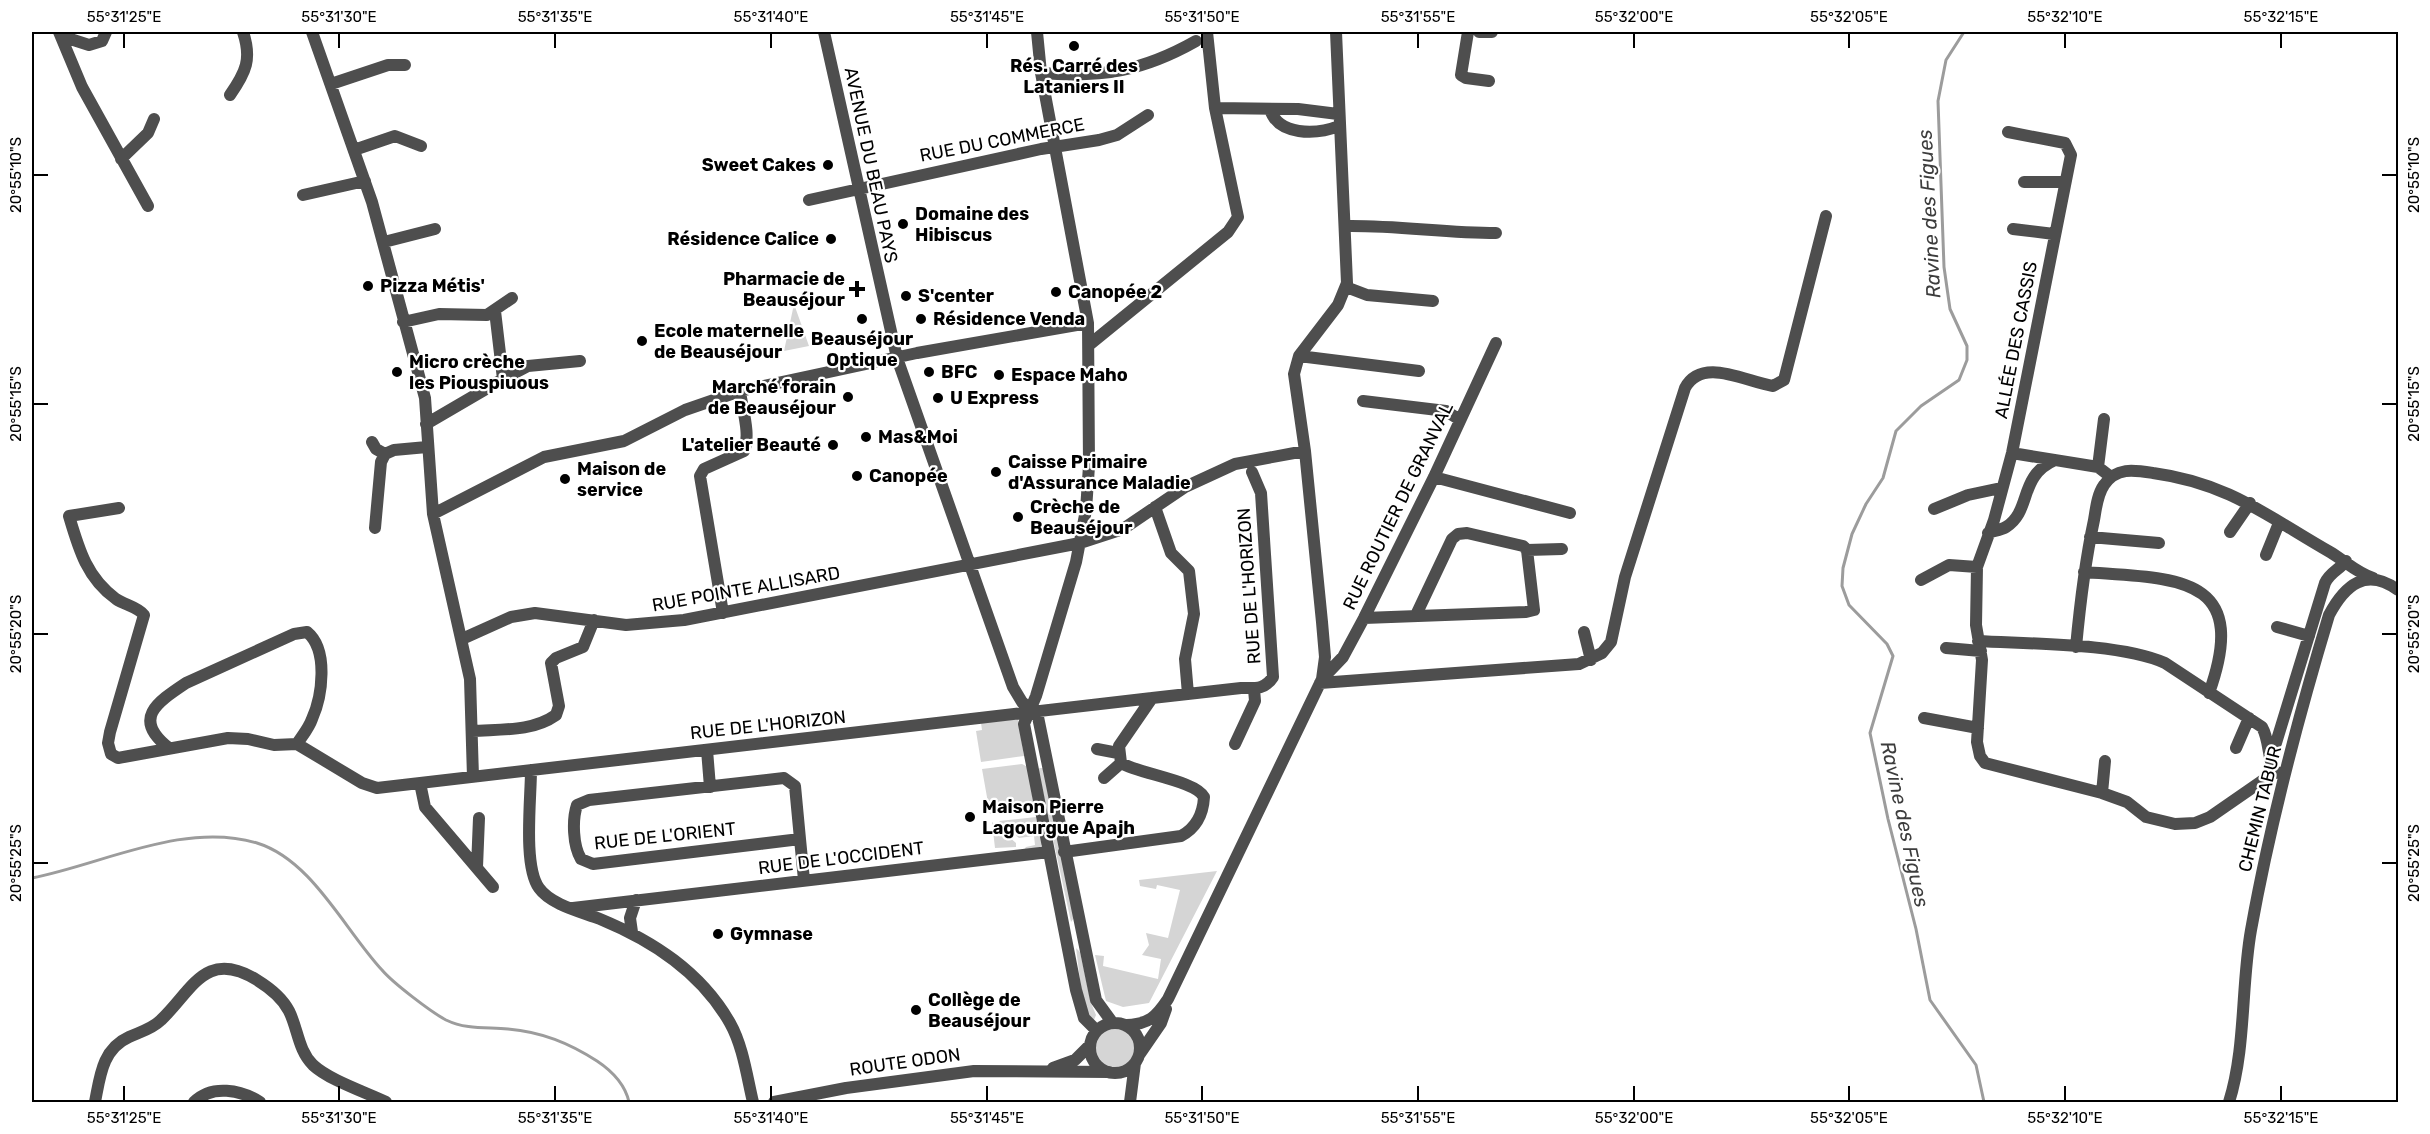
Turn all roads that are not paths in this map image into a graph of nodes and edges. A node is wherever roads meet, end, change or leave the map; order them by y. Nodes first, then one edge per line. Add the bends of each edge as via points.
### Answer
1 (106, 32) edge
2 (243, 32) edge
3 (312, 32) edge
4 (824, 32) edge
5 (1037, 32) edge
6 (1207, 32) edge
7 (1336, 32) edge
8 (1468, 32) edge
9 (1479, 32) edge
10 (1492, 32) edge
11 (60, 34) edge
12 (1196, 40) dead end
13 (405, 65) dead end
14 (1041, 73) junction
15 (1489, 81) dead end
16 (331, 84) junction
17 (230, 95) dead end
18 (1215, 108) junction
19 (1270, 109) junction
20 (1148, 115) dead end
21 (154, 119) dead end
22 (1339, 120) junction
23 (2008, 132) dead end
24 (421, 146) dead end
25 (1054, 147) junction
26 (354, 150) junction
27 (121, 159) junction
28 (365, 181) junction
29 (2024, 182) dead end
30 (2065, 182) junction
31 (858, 188) junction
32 (303, 195) dead end
33 (809, 200) dead end
34 (148, 206) dead end
35 (1826, 216) dead end
36 (1345, 226) junction
37 (435, 229) dead end
38 (2013, 229) dead end
39 (1496, 233) dead end
40 (2054, 234) junction
41 (384, 242) junction
42 (1346, 287) junction
43 (513, 298) dead end
44 (1433, 301) dead end
45 (495, 311) junction
46 (403, 322) junction
47 (1088, 323) junction
48 (1496, 343) dead end
49 (1089, 345) junction
50 (1299, 356) junction
51 (897, 358) junction
52 (580, 361) dead end
53 (1419, 371) dead end
54 (502, 379) junction
55 (740, 391) junction
56 (1364, 401) dead end
57 (2104, 419) dead end
58 (1460, 420) junction
59 (426, 424) junction
60 (372, 442) dead end
61 (427, 447) junction
62 (1305, 451) junction
63 (2012, 453) junction
64 (385, 454) junction
65 (2055, 459) junction
66 (2098, 467) junction
67 (1252, 472) dead end
68 (1434, 477) junction
69 (2110, 477) junction
70 (2001, 488) junction
71 (2250, 503) junction
72 (1155, 507) junction
73 (119, 508) dead end
74 (1934, 509) dead end
75 (1570, 513) dead end
76 (433, 514) junction
77 (2279, 523) junction
78 (375, 528) dead end
79 (2230, 532) dead end
80 (1988, 533) junction
81 (2090, 537) junction
82 (1080, 543) junction
83 (2160, 543) dead end
84 (1562, 549) dead end
85 (1527, 550) junction
86 (2266, 555) dead end
87 (2342, 565) junction
88 (968, 566) junction
89 (1977, 567) junction
90 (2084, 572) junction
91 (2377, 579) junction
92 (1921, 580) dead end
93 (2353, 585) junction
94 (2398, 590) edge
95 (723, 613) junction
96 (1416, 615) junction
97 (1364, 618) junction
98 (594, 621) junction
99 (2277, 627) dead end
100 (1584, 632) dead end
101 (2309, 636) junction
102 (462, 639) junction
103 (1980, 646) junction
104 (2076, 647) junction
105 (1946, 648) dead end
106 (1591, 660) junction
107 (1321, 681) junction
108 (1254, 689) junction
109 (2209, 693) junction
110 (1188, 694) junction
111 (1152, 698) junction
112 (1030, 712) junction
113 (1924, 718) dead end
114 (2249, 718) junction
115 (1978, 728) junction
116 (472, 731) junction
117 (297, 744) junction
118 (1235, 744) dead end
119 (169, 748) junction
120 (2236, 748) dead end
121 (2270, 748) junction
122 (1097, 749) dead end
123 (707, 750) junction
124 (1119, 758) junction
125 (2104, 761) dead end
126 (531, 770) junction
127 (2281, 772) junction
128 (473, 777) junction
129 (1104, 777) dead end
130 (420, 783) junction
131 (710, 787) junction
132 (2102, 793) junction
133 (479, 818) dead end
134 (800, 840) junction
135 (1049, 852) junction
136 (1064, 852) junction
137 (477, 867) junction
138 (804, 880) junction
139 (493, 887) dead end
140 (636, 900) junction
141 (573, 908) junction
142 (632, 932) junction
143 (1168, 999) junction
144 (1112, 1022) junction
145 (1127, 1025) junction
146 (1096, 1030) junction
147 (1089, 1046) junction
148 (1137, 1059) junction
149 (1043, 1070) junction
150 (1112, 1072) junction
151 (846, 1088) junction
152 (95, 1102) edge
153 (194, 1102) edge
154 (260, 1102) edge
155 (386, 1102) edge
156 (753, 1102) edge
157 (774, 1102) edge
158 (844, 1102) edge
159 (1130, 1102) edge
160 (2229, 1102) edge

1 - 11 street via 102,41 88,45
2 - 17 street via 245,74
3 - 16 street
4 - 31 street, AVENUE DU BEAU PAYS
5 - 14 street
6 - 18 street
7 - 22 street, RUE ROUTIER DE GRANVAL
8 - 15 street via 1461,75
9 - 10 street
11 - 27 street via 82,87
12 - 14 street via 1156,61 1121,72
13 - 16 street via 388,66
14 - 25 street
16 - 26 street
18 - 19 street
18 - 49 street via 1237,206 1234,225
19 - 22 street
19 - 22 street via 1280,126 1316,132
20 - 25 street, RUE DU COMMERCE via 1117,135
21 - 27 street via 148,133
22 - 36 street, RUE ROUTIER DE GRANVAL
23 - 30 street, ALLÉE DES CASSIS via 2065,143 2070,155
24 - 26 street via 395,136
25 - 31 street, RUE DU COMMERCE
25 - 47 street
26 - 28 street
27 - 34 street
28 - 32 street
28 - 41 street
29 - 30 street
30 - 40 street, ALLÉE DES CASSIS
31 - 33 street, RUE DU COMMERCE
31 - 51 street, AVENUE DU BEAU PAYS
35 - 106 street via 1784,380 1773,386 1706,372 1694,375 1688,382 1624,577 1611,642
36 - 39 street
36 - 42 street, RUE ROUTIER DE GRANVAL
37 - 41 street
38 - 40 street
40 - 63 street, ALLÉE DES CASSIS
41 - 46 street
42 - 44 street via 1367,295
42 - 50 street, RUE ROUTIER DE GRANVAL via 1338,305
43 - 45 street
45 - 46 street via 478,316 439,314
45 - 54 street
46 - 59 street via 425,398
47 - 49 street
47 - 51 street
48 - 58 street, RUE ROUTIER DE GRANVAL
49 - 82 street via 1089,466
50 - 53 street
50 - 62 street, RUE ROUTIER DE GRANVAL via 1294,384
51 - 55 street
51 - 88 street, AVENUE DU BEAU PAYS
52 - 54 street via 528,366
54 - 59 street
55 - 76 street via 686,410 624,441 537,459
55 - 95 street via 746,432 744,451 700,473
56 - 58 street via 1446,411
57 - 66 street
58 - 68 street, RUE ROUTIER DE GRANVAL
59 - 61 street
60 - 64 street
61 - 64 street
61 - 76 street
62 - 72 street, RUE POINTE ALLISARD via 1245,460 1185,487
62 - 107 street, RUE ROUTIER DE GRANVAL via 1325,657
63 - 65 street
63 - 70 street, ALLÉE DES CASSIS
64 - 78 street via 375,502
65 - 66 street
65 - 80 street via 2040,466 2031,478 2018,514 2006,527
66 - 69 street
67 - 108 street, RUE DE L'HORIZON via 1261,493 1273,677 1269,684
68 - 75 street
68 - 97 street, RUE ROUTIER DE GRANVAL
69 - 71 street via 2125,471 2174,476 2219,488
69 - 81 street via 2099,495
70 - 74 street via 1968,495
70 - 80 street, ALLÉE DES CASSIS
71 - 77 street
71 - 79 street
72 - 82 street, RUE POINTE ALLISARD via 1123,529
72 - 110 street via 1171,553 1189,571 1194,614 1185,659
73 - 119 street via 69,516 80,555 101,588 144,615 108,743 111,754 118,758
76 - 102 street
77 - 86 street
77 - 87 street
80 - 89 street, ALLÉE DES CASSIS
81 - 83 street
81 - 90 street
82 - 88 street, RUE POINTE ALLISARD
82 - 112 street
84 - 85 street
85 - 96 street via 1467,533 1458,534 1452,539
85 - 96 street via 1534,610
87 - 91 street
87 - 93 street
87 - 101 street via 2325,583
88 - 95 street, RUE POINTE ALLISARD
88 - 112 street, AVENUE DU BEAU PAYS via 1013,687
89 - 92 street via 1949,565
89 - 103 street, ALLÉE DES CASSIS via 1976,625
90 - 104 street
90 - 109 street via 2170,579 2201,594 2217,613 2223,638 2221,660
91 - 93 street
91 - 94 street
93 - 127 street, CHEMIN TABUR via 2329,615
95 - 98 street, RUE POINTE ALLISARD via 640,626
96 - 97 street
97 - 107 street, RUE ROUTIER DE GRANVAL via 1343,657
98 - 102 street, RUE POINTE ALLISARD via 547,613 523,615
98 - 116 street via 582,647 551,663 559,706 556,715 525,728
99 - 101 street
100 - 106 street
101 - 121 street via 2276,743
102 - 116 street via 470,678
103 - 104 street
103 - 105 street
103 - 115 street, ALLÉE DES CASSIS
104 - 109 street via 2151,657
106 - 107 street via 1579,664
107 - 143 street, RUE ROUTIER DE GRANVAL
108 - 110 street, RUE DE L'HORIZON
108 - 118 street, RUE DE L'HORIZON via 1255,701
109 - 114 street
110 - 111 street, RUE DE L'HORIZON
111 - 112 street, RUE DE L'HORIZON
111 - 124 street via 1123,739
112 - 123 street, RUE DE L'HORIZON
112 - 135 street via 1024,724
112 - 136 street, AVENUE DU BEAU PAYS via 1038,717
113 - 115 street
114 - 120 street
114 - 121 street via 2262,727
115 - 132 street, ALLÉE DES CASSIS via 1977,748 1985,763
116 - 128 street
117 - 119 street via 274,746 237,738
117 - 119 street via 312,720 321,680 315,642 307,632 294,634 174,691 150,715 149,722 154,736
117 - 130 street, RUE DE L'HORIZON via 370,786
121 - 127 street
122 - 124 street
123 - 126 street, RUE DE L'HORIZON
123 - 131 street
124 - 129 street
124 - 136 street via 1135,771 1197,789 1204,797 1200,817 1180,836
125 - 132 street
126 - 128 street, RUE DE L'HORIZON
126 - 141 street via 533,876 540,890
127 - 132 street, ALLÉE DES CASSIS via 2195,823 2175,824 2145,817 2127,802
127 - 160 street, CHEMIN TABUR via 2250,932
128 - 130 street, RUE DE L'HORIZON
130 - 137 street via 422,804
131 - 134 street, RUE DE L'ORIENT via 777,778 790,781 796,792
131 - 134 street, RUE DE L'ORIENT via 581,801 574,817 578,854 587,862 602,864
133 - 137 street
134 - 138 street, RUE DE L'ORIENT
135 - 138 street, RUE DE L'OCCIDENT
135 - 146 street via 1076,990 1084,1018
136 - 144 street, AVENUE DU BEAU PAYS via 1096,1000
137 - 139 street
138 - 140 street, RUE DE L'OCCIDENT
140 - 141 street, RUE DE L'OCCIDENT
140 - 142 street via 630,918
141 - 142 street
142 - 156 street via 676,960 700,981 730,1023
143 - 145 street via 1156,1018
143 - 148 street via 1161,1023
144 - 145 street
144 - 146 street
145 - 148 street via 1139,1038
146 - 147 street
147 - 149 street, ROUTE ODON via 1075,1060
147 - 150 street via 1096,1065
148 - 150 street via 1123,1072
148 - 159 street
149 - 150 street, ROUTE ODON
149 - 151 street, ROUTE ODON via 974,1071
150 - 159 street
151 - 157 street, ROUTE ODON
151 - 158 street
152 - 155 street via 102,1068 115,1047 157,1024 190,986 220,969 243,973 277,995 290,1013 302,1048 314,1066
153 - 154 street via 217,1091 249,1095

